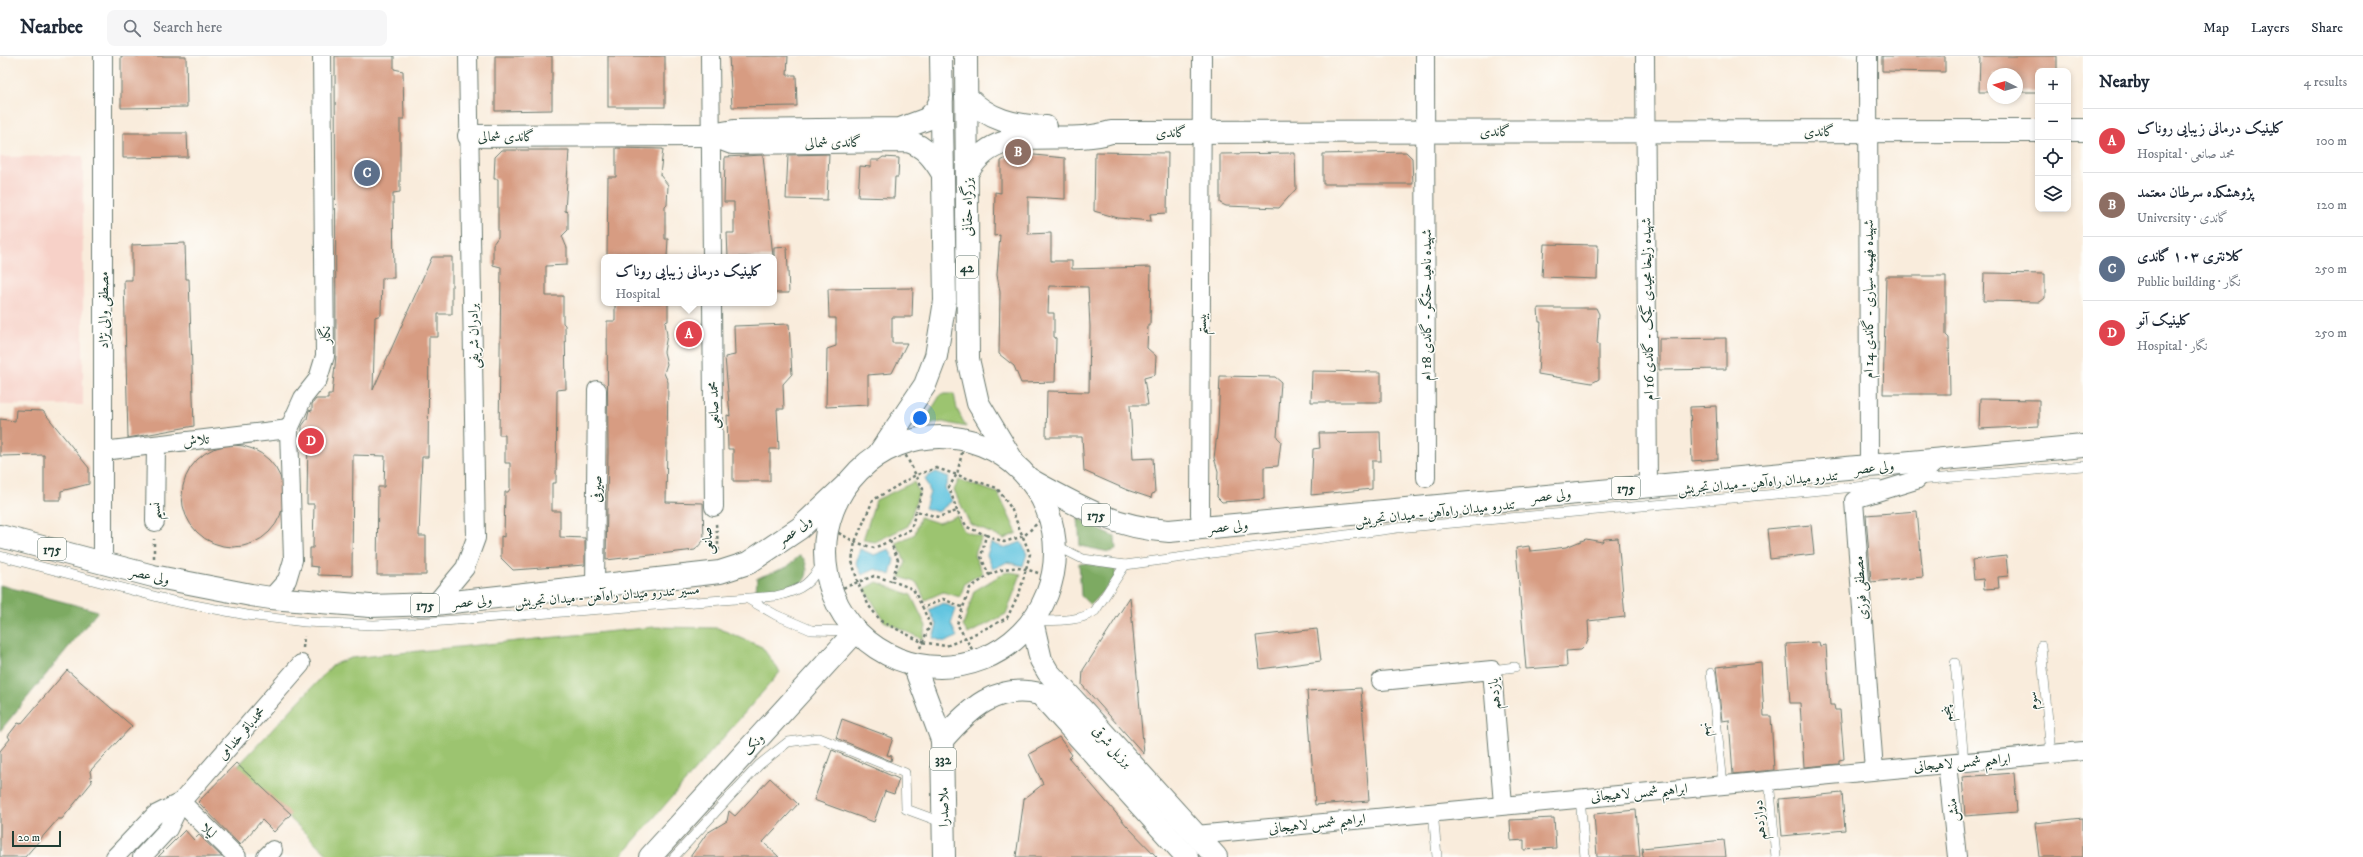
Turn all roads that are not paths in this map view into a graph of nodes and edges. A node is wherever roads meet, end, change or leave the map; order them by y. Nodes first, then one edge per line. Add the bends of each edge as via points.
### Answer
1 (103, 56) edge
2 (322, 56) edge
3 (468, 56) edge
4 (710, 56) edge
5 (941, 56) edge
6 (966, 56) edge
7 (1202, 56) edge
8 (1425, 56) edge
9 (1645, 56) edge
10 (1868, 56) edge
11 (966, 96) junction
12 (942, 97) junction
13 (2035, 130) edge
14 (2071, 130) edge
15 (2083, 130) edge
16 (1645, 131) junction
17 (1868, 131) junction
18 (1111, 132) junction
19 (1202, 132) junction
20 (1426, 132) junction
21 (711, 135) junction
22 (469, 136) junction
23 (967, 173) junction
24 (943, 174) junction
25 (712, 254) edge
26 (712, 306) edge
27 (597, 390) dead end
28 (289, 429) junction
29 (156, 445) junction
30 (2083, 446) edge
31 (103, 451) junction
32 (875, 457) junction
33 (1937, 460) junction
34 (2083, 466) edge
35 (1869, 468) junction
36 (1023, 473) junction
37 (1426, 478) dead end
38 (1916, 480) junction
39 (848, 483) junction
40 (1648, 486) junction
41 (714, 507) road end
42 (1200, 515) dead end
43 (155, 522) road end
44 (0, 536) edge
45 (1055, 545) junction
46 (0, 556) edge
47 (825, 560) junction
48 (103, 563) junction
49 (1125, 564) junction
50 (595, 588) junction
51 (272, 598) junction
52 (748, 599) junction
53 (435, 604) junction
54 (1032, 621) junction
55 (856, 631) junction
56 (2041, 646) dead end
57 (1955, 663) dead end
58 (301, 664) dead end
59 (914, 665) junction
60 (1515, 668) dead end
61 (1492, 670) junction
62 (1711, 673) dead end
63 (1381, 681) dead end
64 (942, 740) junction
65 (2083, 751) edge
66 (2051, 754) junction
67 (1956, 763) junction
68 (1874, 770) junction
69 (1769, 780) junction
70 (1723, 784) junction
71 (1580, 797) junction
72 (181, 802) junction
73 (1503, 804) junction
74 (1433, 811) junction
75 (944, 823) junction
76 (1196, 835) junction
77 (115, 857) edge
78 (142, 857) edge
79 (237, 857) edge
80 (650, 857) edge
81 (674, 857) edge
82 (944, 857) edge
83 (1187, 857) edge
84 (1216, 857) edge
85 (1437, 857) edge
86 (1585, 857) edge
87 (1776, 857) edge
88 (1957, 857) edge

1 - 31 street, مصطفی والی نژاد
2 - 28 street, نگار via 325,356 318,379 303,398
3 - 22 street, برادران شریفی
4 - 21 street
5 - 12 main road, بزرگراه حقانی / 42
6 - 11 main road, بزرگراه حقانی / 42
7 - 19 street, بیستم
8 - 20 street, شهیده ناهید حقگو - گاندی 18 ام
9 - 16 street, شهیده زلیخا مجیدی گجک - گاندی 16 ام
10 - 17 street, شهیده فهیمه سیاری - گاندی 14 ام
11 - 18 main road via 985,113 1016,124 1093,128
11 - 23 main road, بزرگراه حقانی / 42
12 - 21 main road, گاندی شمالی via 936,110 926,119 900,129 734,131
12 - 24 main road, بزرگراه حقانی / 42
13 - 17 main road, گاندی
14 - 15 main road
16 - 17 main road, گاندی
16 - 20 main road, گاندی
16 - 40 street, شهیده زلیخا مجیدی گجک - گاندی 16 ام
17 - 35 street, شهیده فهیمه سیاری - گاندی 14 ام
18 - 19 main road, گاندی
18 - 23 main road, گاندی via 1094,138 1031,138 1000,144 981,153
19 - 20 main road, گاندی
19 - 42 street, بیستم
20 - 37 street, شهیده ناهید حقگو - گاندی 18 ام
21 - 22 main road, گاندی شمالی
21 - 24 main road, گاندی شمالی via 732,143 907,141 919,145 928,153
21 - 25 street
22 - 53 street, برادران شریفی via 476,538 465,568
23 - 36 main road, بزرگراه حقانی / 42 via 968,359 978,403 995,434
24 - 32 main road, بزرگراه حقانی / 42 via 945,301 936,356 925,385 907,415
26 - 41 street, محمد صانعی
27 - 50 street, صیرفی
28 - 29 street, تلاش
28 - 51 street, نگار via 293,560 287,580
29 - 31 street, تلاش
29 - 43 street, نسیم
30 - 33 main road, ولی عصر / 175
31 - 48 street, مصطفی والی نژاد
32 - 36 main road via 901,444 933,437 965,440 1001,454
32 - 39 main road
33 - 35 main road, ولی عصر / 175
33 - 38 street, مصطفی فوزی
34 - 38 lane, تندرو میدان راه‌آهن - میدان تجریش
35 - 40 main road, ولی عصر / 175
36 - 40 main road, ولی عصر / 175 via 1104,518 1148,530 1169,532
36 - 45 main road, بزرگراه حقانی via 1048,513
38 - 49 lane, تندرو میدان راه‌آهن - میدان تجریش via 1827,491 1384,530
38 - 68 street, مصطفی فوزی via 1854,501
39 - 47 main road, بزرگراه حقانی via 837,502 828,527
39 - 50 main road, ولی عصر / 175 via 800,528 748,563 720,572
44 - 48 main road, ولی عصر / 175
45 - 49 lane, تندرو میدان راه‌آهن - میدان تجریش via 1083,559
45 - 54 main road, بزرگراه حقانی via 1048,592
46 - 52 lane, مسیر تندرو میدان راه‌آهن - میدان تجریش via 173,601 247,615 305,622 374,625
47 - 52 lane, مسیر تندرو میدان راه‌آهن - میدان تجریش via 804,587 776,596
47 - 55 main road, بزرگراه حقانی via 832,592 840,609
48 - 51 main road, ولی عصر / 175 via 153,576
49 - 54 lane via 1095,611 1080,618
50 - 53 main road, ولی عصر / 175
51 - 53 main road, ولی عصر / 175 via 370,606
52 - 55 lane via 811,630
54 - 59 main road, بزرگراه حقانی via 1008,645 979,661 947,668
54 - 76 main road, برزیل شرقی via 1041,660 1048,672
55 - 59 main road, بزرگراه حقانی via 879,650
55 - 80 main road, ونک
56 - 66 lane, سوم
57 - 67 lane, پنجم
58 - 72 street, محمدباقر خدامی
59 - 64 main road, ملاصدرا / 332
60 - 61 lane
61 - 63 street, یازدهم
61 - 73 street, یازدهم
62 - 70 lane, نهم
64 - 75 main road, ملاصدرا / 332
64 - 83 main road, برزیل شرقی via 969,710 979,703 1024,690 1040,694
65 - 66 street, ابراهیم شمس لاهیجانی
66 - 67 street, ابراهیم شمس لاهیجانی
67 - 68 street, ابراهیم شمس لاهیجانی
67 - 88 street, منش
68 - 69 street, ابراهیم شمس لاهیجانی
69 - 70 street, ابراهیم شمس لاهیجانی
69 - 87 lane, دوازدهم
70 - 71 street, ابراهیم شمس لاهیجانی
71 - 73 street, ابراهیم شمس لاهیجانی
71 - 86 lane
72 - 77 street, محمدباقر خدامی via 155,815
72 - 78 street, محمدباقر خدامی via 168,829
72 - 79 street, لیلا
73 - 74 street, ابراهیم شمس لاهیجانی
74 - 76 street, ابراهیم شمس لاهیجانی
74 - 85 lane
75 - 81 lane via 906,809 905,773 819,738 788,742 759,765
75 - 82 main road, ملاصدرا / 332
76 - 84 main road, برزیل شرقی

